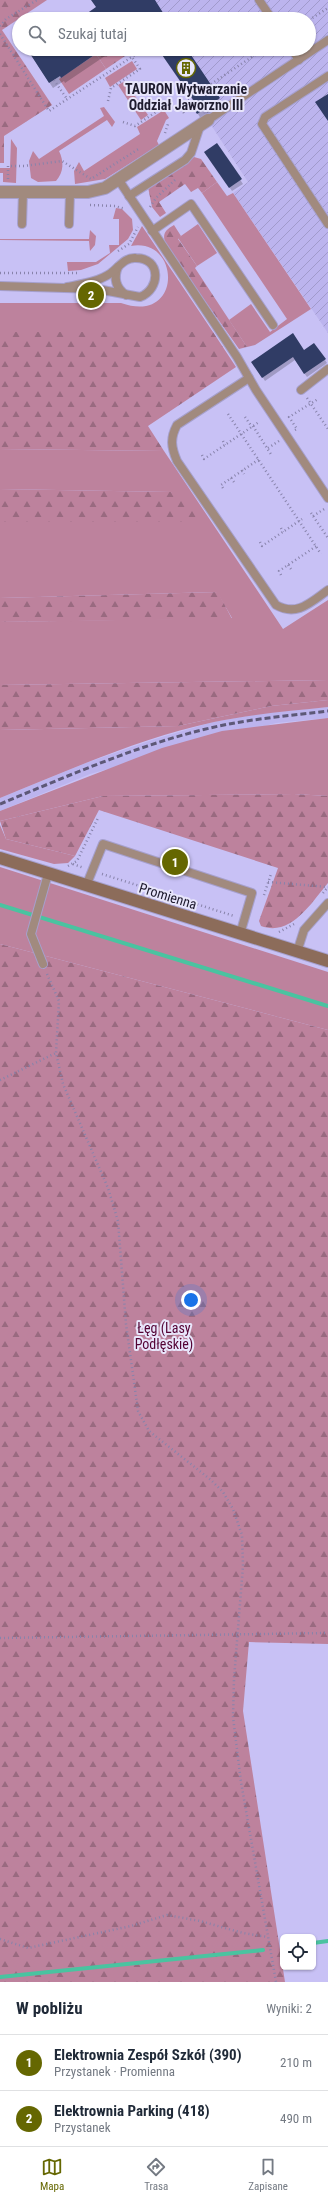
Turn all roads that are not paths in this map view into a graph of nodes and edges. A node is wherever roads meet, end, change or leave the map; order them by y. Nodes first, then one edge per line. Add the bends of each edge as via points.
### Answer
1 (260, 0) edge
2 (268, 12) edge
3 (328, 40) edge
4 (316, 48) edge
5 (296, 56) edge
6 (305, 56) edge
7 (299, 60) junction
8 (328, 76) edge
9 (204, 123) junction
10 (118, 180) junction
11 (0, 192) edge
12 (23, 192) junction
13 (70, 193) junction
14 (129, 196) junction
15 (22, 224) dead end
16 (68, 224) dead end
17 (328, 224) edge
18 (152, 231) junction
19 (118, 267) junction
20 (0, 286) edge
21 (67, 287) junction
22 (126, 296) junction
23 (273, 325) dead end
24 (328, 369) edge
25 (249, 378) junction
26 (301, 390) road end
27 (328, 498) edge
28 (328, 590) edge
29 (0, 858) edge
30 (48, 874) junction
31 (86, 886) junction
32 (328, 903) edge
33 (240, 934) junction
34 (297, 952) junction
35 (328, 961) edge
36 (43, 964) road end

1 - 2 lane
3 - 4 lane
5 - 7 lane
6 - 7 lane
7 - 9 lane
8 - 17 lane via 265,117 262,124
9 - 10 street
9 - 14 lane via 191,153 185,160
10 - 13 street via 95,191
10 - 14 lane
11 - 12 street
12 - 13 street
12 - 15 lane
13 - 16 lane
14 - 18 lane
18 - 23 lane via 191,204
18 - 25 lane
19 - 21 lane via 97,281
19 - 22 lane via 117,286
19 - 22 lane via 129,259 142,258 155,272 154,285 146,295
20 - 21 lane
21 - 22 lane via 97,289
24 - 26 lane
25 - 27 lane
25 - 28 lane via 177,425 172,435 172,449 177,461 276,605 285,610 304,607
29 - 30 street, Promienna
30 - 31 street, Promienna
30 - 36 lane via 31,934
31 - 33 street, Promienna
31 - 33 lane via 103,844 252,893
32 - 34 lane via 304,930
33 - 34 street, Promienna
34 - 35 street, Promienna

